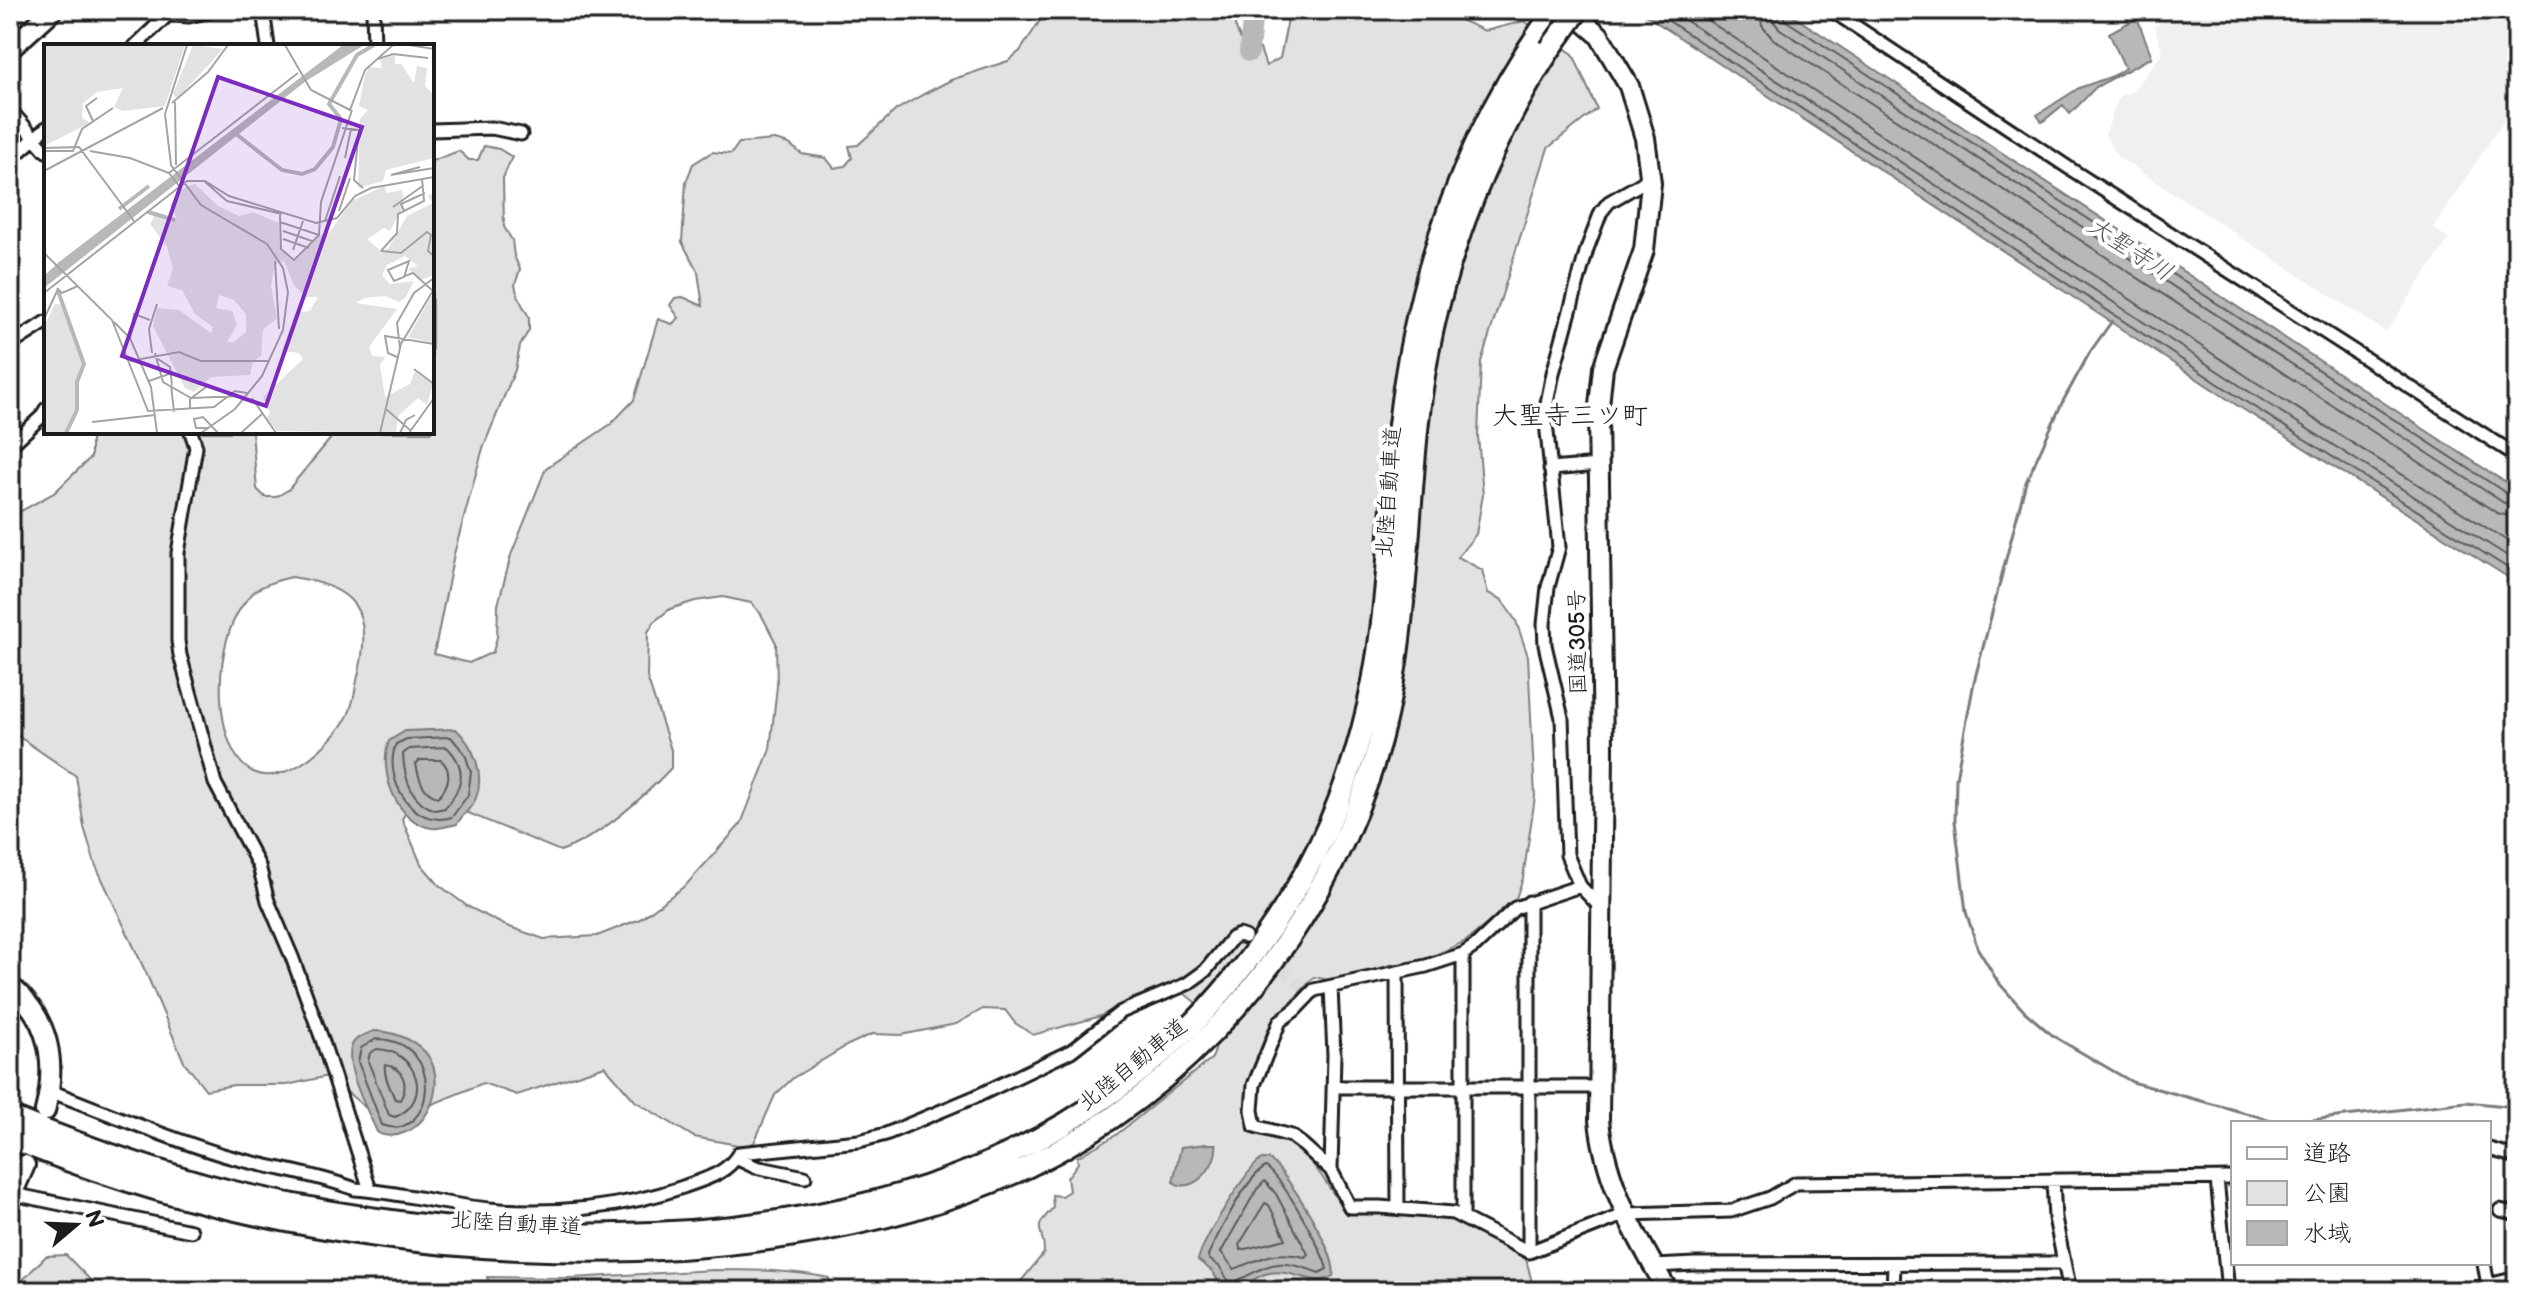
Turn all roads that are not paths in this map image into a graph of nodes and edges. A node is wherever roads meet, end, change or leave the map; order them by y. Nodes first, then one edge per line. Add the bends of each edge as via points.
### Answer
1 (53, 10) edge
2 (215, 10) edge
3 (263, 10) edge
4 (373, 10) edge
5 (1555, 10) edge
6 (1570, 10) edge
7 (1578, 10) edge
8 (1831, 10) edge
9 (172, 12) edge
10 (1543, 43) junction
11 (137, 44) edge
12 (268, 44) edge
13 (374, 44) edge
14 (10, 49) edge
15 (10, 110) edge
16 (44, 130) edge
17 (434, 130) edge
18 (521, 134) dead end
19 (35, 138) junction
20 (44, 149) edge
21 (10, 160) edge
22 (1650, 175) junction
23 (44, 323) edge
24 (10, 345) edge
25 (44, 411) edge
26 (192, 434) edge
27 (10, 446) edge
28 (2517, 456) edge
29 (1599, 465) junction
30 (1550, 469) junction
31 (1580, 886) junction
32 (1529, 902) junction
33 (1600, 907) junction
34 (1245, 937) dead end
35 (1463, 954) junction
36 (1397, 972) junction
37 (10, 986) edge
38 (1331, 987) junction
39 (1398, 1085) junction
40 (1464, 1086) junction
41 (1529, 1086) junction
42 (1334, 1087) junction
43 (1600, 1087) junction
44 (50, 1091) junction
45 (45, 1111) dead end
46 (10, 1117) edge
47 (10, 1137) edge
48 (10, 1147) edge
49 (2491, 1150) edge
50 (2517, 1157) edge
51 (736, 1158) junction
52 (1331, 1170) junction
53 (106, 1175) junction
54 (805, 1177) dead end
55 (2231, 1178) edge
56 (2217, 1179) junction
57 (2053, 1180) junction
58 (16, 1183) edge
59 (370, 1190) junction
60 (1398, 1208) junction
61 (2500, 1210) dead end
62 (1626, 1214) junction
63 (2517, 1214) edge
64 (1463, 1216) junction
65 (191, 1231) dead end
66 (1529, 1252) junction
67 (2229, 1255) edge
68 (2064, 1263) junction
69 (1894, 1265) junction
70 (2484, 1265) edge
71 (1654, 1266) junction
72 (2517, 1278) edge
73 (2488, 1285) junction
74 (1668, 1291) edge
75 (1893, 1291) edge
76 (2070, 1291) edge
77 (2228, 1291) edge
78 (2463, 1291) edge

1 - 14 main road
2 - 9 street via 189,16
3 - 12 street
4 - 13 street
5 - 10 highway, 北陸自動車道
6 - 22 main road, 国道305号 via 1599,35 1629,86
7 - 10 highway, 北陸自動車道, bridge
8 - 28 street
9 - 11 street
10 - 46 highway, 北陸自動車道 via 1482,129 1428,268 1404,383 1374,681 1348,777 1329,823 1271,929 1222,993 1159,1056 1093,1106 1022,1148 937,1183 881,1199 758,1223 591,1233 453,1228 293,1205 175,1176
10 - 53 highway, 北陸自動車道 via 1480,178 1434,322 1418,419 1401,628 1382,733 1367,782 1328,871 1278,953 1206,1039 1139,1098 1030,1165 945,1201 856,1226 716,1246 557,1252 394,1240 283,1222
15 - 19 street
16 - 19 street
17 - 18 street via 492,128
19 - 20 street
19 - 21 street
22 - 29 main road, 国道305号 via 1644,250 1601,380
22 - 30 street via 1609,202 1587,249 1545,413
23 - 24 street
25 - 27 street
26 - 59 street via 196,447 178,553 180,655 215,783 259,866
29 - 30 street
29 - 33 main road, 国道305号
30 - 31 street via 1559,547 1548,587 1545,634 1562,718 1567,855
31 - 32 street
31 - 33 street
32 - 35 street
32 - 41 street
33 - 43 main road, 国道305号
34 - 51 street via 1232,938 1210,967 1187,984 1121,1012 1071,1051 977,1096 859,1141 746,1150
35 - 36 street
35 - 40 street
36 - 38 street
36 - 39 street
37 - 44 main road via 42,1024 50,1056
38 - 42 street
38 - 52 street via 1306,990 1295,1010 1280,1021 1254,1085 1253,1119 1265,1131 1291,1136
39 - 40 street
39 - 42 street
39 - 60 street
40 - 41 street
40 - 64 street
41 - 43 street
41 - 66 street
42 - 52 street
43 - 62 main road, 国道305号 via 1604,1152
44 - 45 main road
44 - 59 street via 221,1154
47 - 53 highway, 北陸自動車道
48 - 53 highway
49 - 50 street
51 - 54 street
51 - 59 street via 713,1176 660,1195 563,1209 489,1209
52 - 60 street via 1350,1207
55 - 56 street
56 - 57 street
56 - 67 street
57 - 62 street via 1804,1183 1731,1211
57 - 68 street
58 - 65 street
60 - 64 street
61 - 63 street
62 - 66 street
62 - 71 main road, 国道305号
64 - 66 street
67 - 77 street
68 - 69 street
68 - 76 street
69 - 71 street
69 - 75 street
70 - 73 street
71 - 74 main road, 国道305号
72 - 73 street
73 - 78 street

